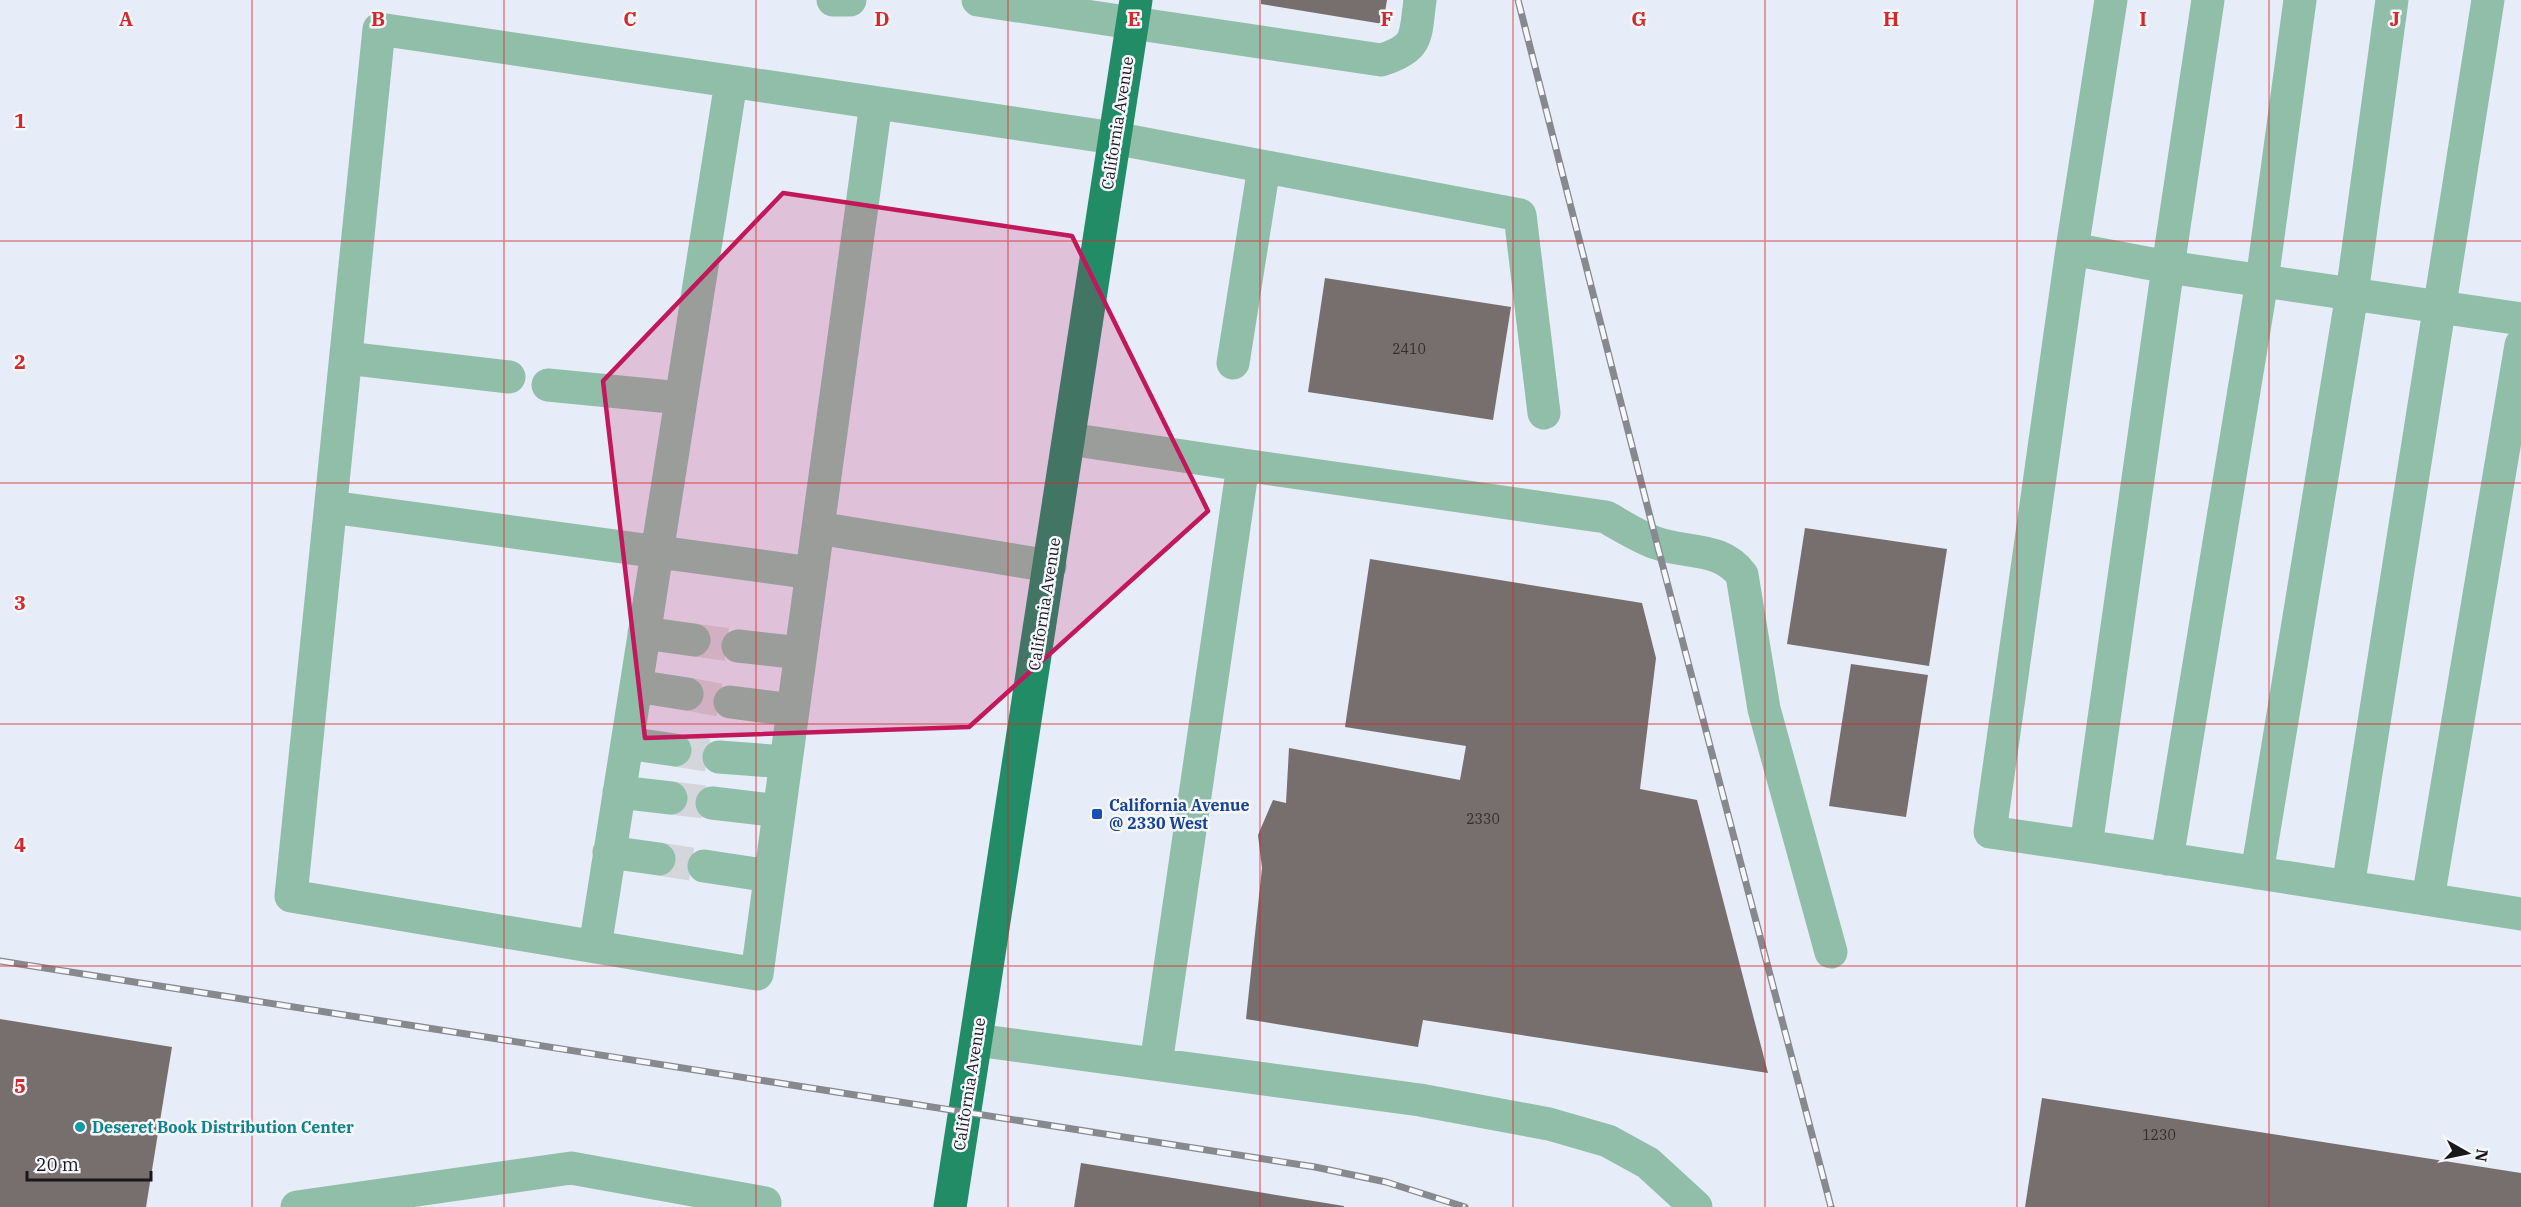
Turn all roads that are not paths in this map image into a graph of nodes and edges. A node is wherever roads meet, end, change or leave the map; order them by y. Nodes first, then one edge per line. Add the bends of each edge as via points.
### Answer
1 (833, 0) edge
2 (850, 0) edge
3 (978, 0) edge
4 (1420, 0) edge
5 (2110, 0) edge
6 (2208, 0) edge
7 (2300, 0) edge
8 (2392, 0) edge
9 (2488, 0) edge
10 (1134, 11) edge
11 (731, 82) junction
12 (876, 103) junction
13 (1114, 138) junction
14 (1264, 167) junction
15 (2072, 249) junction
16 (2168, 267) junction
17 (2262, 281) junction
18 (2352, 294) junction
19 (2440, 307) junction
20 (2521, 319) edge
21 (2521, 345) edge
22 (346, 358) junction
23 (1233, 363) dead end
24 (509, 377) dead end
25 (548, 385) dead end
26 (681, 398) junction
27 (1544, 413) dead end
28 (1069, 439) junction
29 (1243, 465) junction
30 (331, 507) junction
31 (818, 528) junction
32 (657, 552) junction
33 (1050, 566) junction
34 (812, 573) junction
35 (644, 633) junction
36 (694, 640) tunnel mouth
37 (738, 646) tunnel mouth
38 (800, 653) junction
39 (636, 686) junction
40 (687, 694) tunnel mouth
41 (730, 702) tunnel mouth
42 (793, 710) junction
43 (627, 743) junction
44 (675, 750) tunnel mouth
45 (719, 756) tunnel mouth
46 (786, 762) junction
47 (619, 792) junction
48 (671, 798) tunnel mouth
49 (712, 803) tunnel mouth
50 (779, 811) junction
51 (2086, 846) junction
52 (609, 852) junction
53 (659, 859) tunnel mouth
54 (2167, 859) junction
55 (704, 866) tunnel mouth
56 (2257, 873) junction
57 (770, 876) junction
58 (2348, 887) junction
59 (2428, 899) junction
60 (2520, 908) edge
61 (595, 947) junction
62 (1832, 952) dead end
63 (976, 1040) junction
64 (1156, 1064) junction
65 (765, 1203) dead end
66 (297, 1207) edge
67 (950, 1207) edge
68 (1696, 1207) edge

1 - 2 lane
3 - 10 lane
4 - 10 lane via 1414,40 1402,54 1381,60
5 - 15 lane
6 - 16 lane
7 - 17 lane
8 - 18 lane
9 - 19 lane
10 - 13 main road, California Avenue
11 - 12 lane
11 - 22 lane via 379,29
11 - 26 lane
12 - 13 lane
12 - 31 lane
13 - 14 lane
13 - 28 main road, California Avenue
14 - 23 lane
14 - 27 lane via 1520,215
15 - 16 lane
15 - 51 lane via 1990,832
16 - 17 lane
16 - 51 lane
17 - 18 lane
17 - 54 lane
18 - 19 lane
18 - 56 lane
19 - 20 lane
19 - 58 lane
21 - 59 lane
22 - 24 lane
22 - 30 lane
25 - 26 lane
26 - 32 lane
28 - 29 lane
28 - 33 main road, California Avenue
29 - 62 lane via 1606,517 1657,544 1710,554 1735,566 1742,575 1764,709
29 - 64 lane
30 - 32 lane
30 - 61 lane via 291,896
31 - 33 lane
31 - 34 lane
32 - 34 lane
32 - 35 lane
33 - 63 main road, California Avenue
34 - 38 lane
35 - 36 lane
35 - 39 lane
37 - 38 lane
38 - 42 lane
39 - 40 lane
39 - 43 lane
41 - 42 lane
42 - 46 lane
43 - 44 lane
43 - 47 lane
45 - 46 lane
46 - 50 lane
47 - 48 lane
47 - 52 lane
49 - 50 lane
50 - 57 lane
51 - 54 lane
52 - 53 lane
52 - 61 lane
54 - 56 lane
55 - 57 lane
56 - 58 lane
57 - 61 lane via 757,974
58 - 59 lane
59 - 60 lane
63 - 64 lane
63 - 67 main road, California Avenue
64 - 68 lane via 1420,1100 1549,1124 1608,1141 1648,1163
65 - 66 lane via 570,1168

